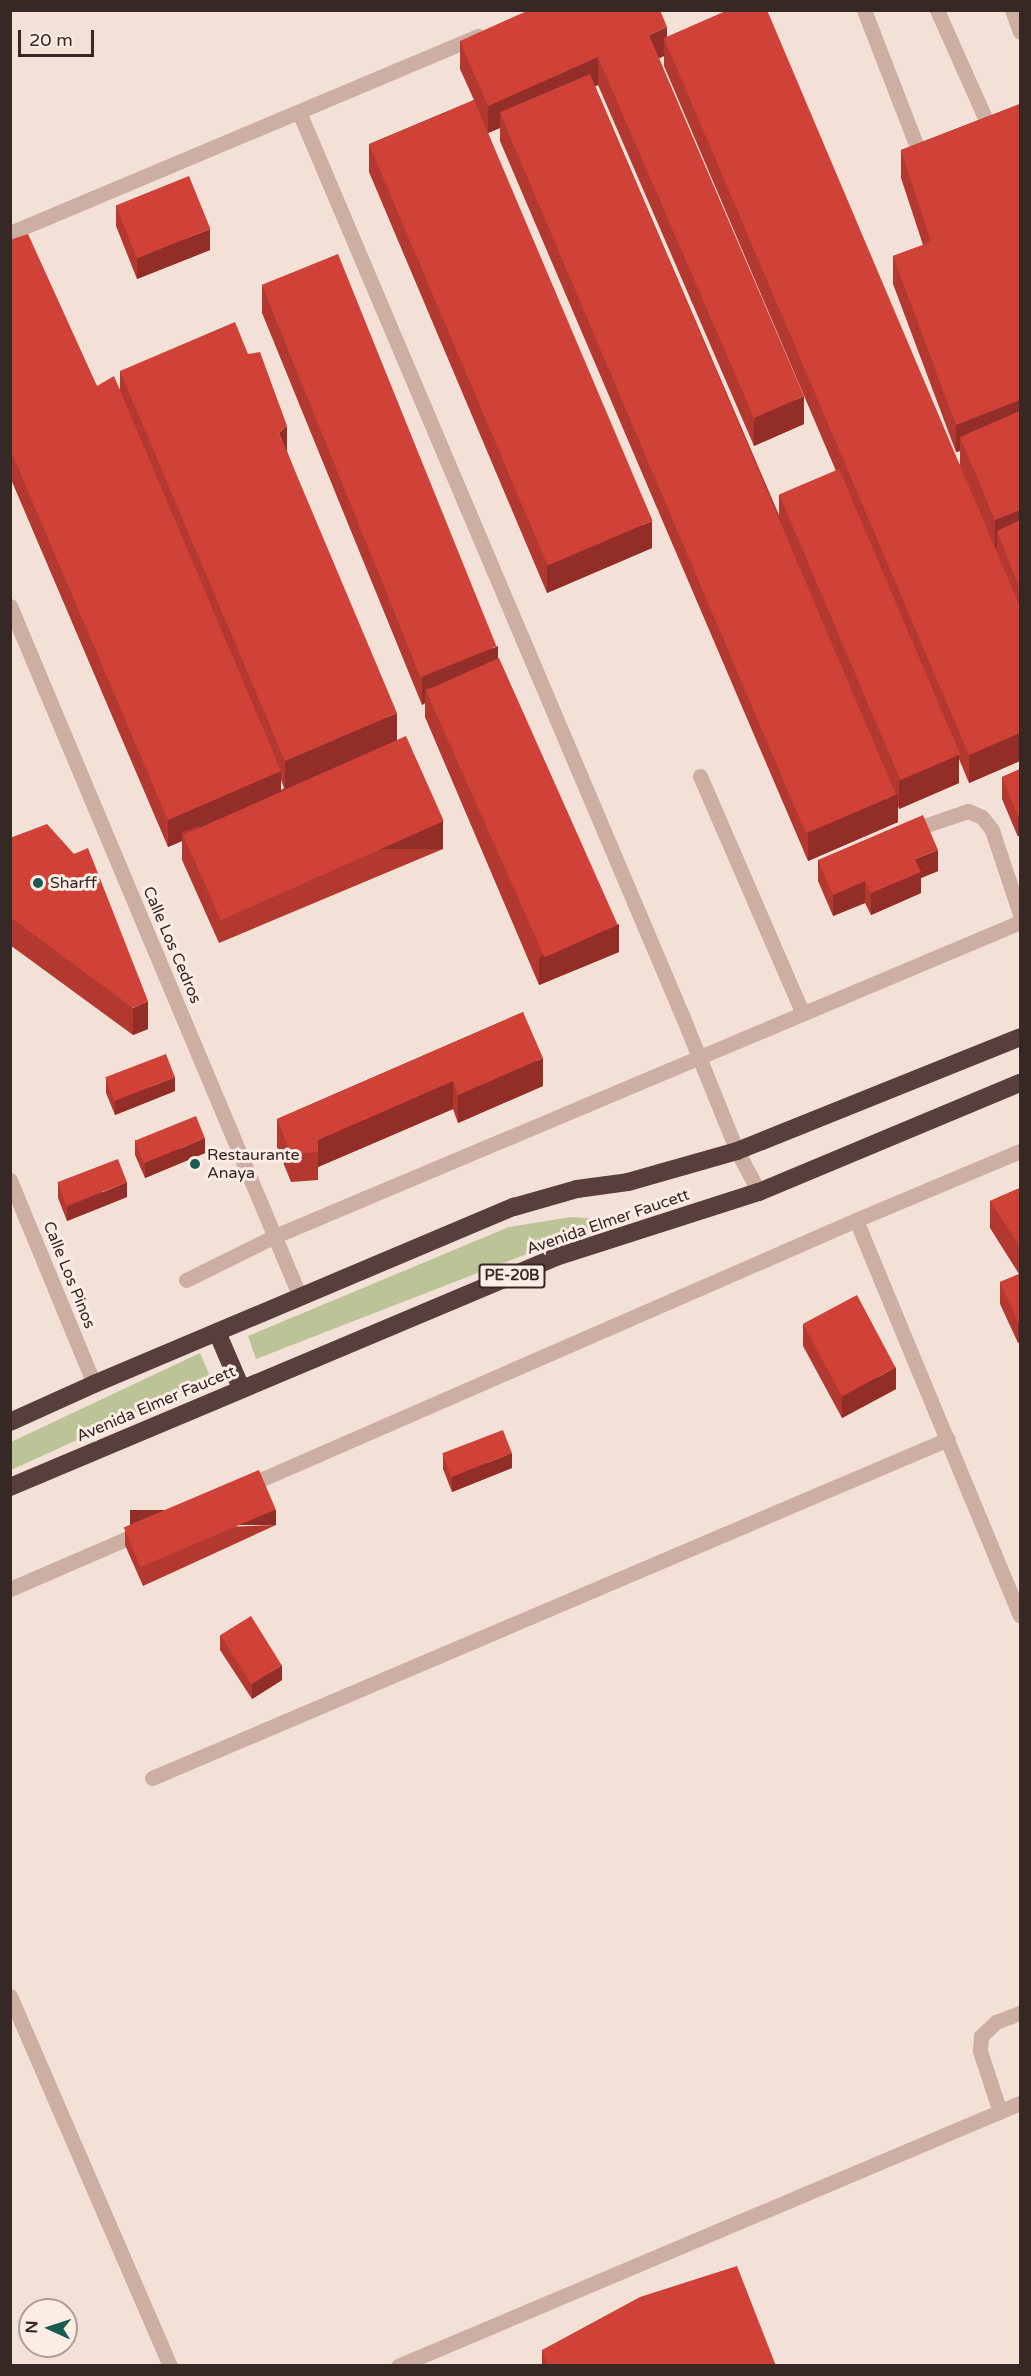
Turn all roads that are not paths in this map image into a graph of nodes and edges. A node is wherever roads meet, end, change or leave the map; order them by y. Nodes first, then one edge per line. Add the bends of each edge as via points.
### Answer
1 (864, 10) edge
2 (937, 10) edge
3 (1012, 10) edge
4 (488, 32) edge
5 (1020, 32) edge
6 (299, 112) junction
7 (1011, 128) edge
8 (993, 136) junction
9 (974, 144) edge
10 (945, 157) edge
11 (10, 233) edge
12 (10, 606) edge
13 (700, 776) dead end
14 (898, 835) edge
15 (1020, 914) edge
16 (1020, 922) edge
17 (802, 1012) junction
18 (1020, 1037) edge
19 (699, 1056) junction
20 (1020, 1083) edge
21 (737, 1151) junction
22 (1020, 1151) edge
23 (10, 1180) edge
24 (759, 1192) junction
25 (856, 1220) junction
26 (275, 1236) junction
27 (186, 1281) dead end
28 (300, 1297) junction
29 (217, 1332) junction
30 (94, 1384) junction
31 (241, 1388) junction
32 (10, 1422) edge
33 (948, 1439) junction
34 (14, 1488) edge
35 (230, 1493) edge
36 (153, 1527) edge
37 (10, 1589) edge
38 (1020, 1615) edge
39 (152, 1778) dead end
40 (10, 1996) edge
41 (1020, 2013) edge
42 (1020, 2103) edge
43 (1000, 2112) junction
44 (170, 2366) edge
45 (398, 2366) edge

1 - 10 street via 918,149 930,158
2 - 8 street
3 - 5 street
4 - 6 street
6 - 11 street
6 - 19 street
7 - 8 street
8 - 9 street
12 - 26 street, Calle Los Cedros
13 - 17 street
14 - 15 street via 968,811 982,817 992,830
16 - 17 street
17 - 19 street
18 - 21 highway, Avenida Elmer Faucett
19 - 21 street
19 - 26 street
20 - 24 highway, Avenida Elmer Faucett / PE-20B
21 - 24 street
21 - 28 highway, Avenida Elmer Faucett via 628,1182 578,1189 514,1207
22 - 25 street
23 - 30 street, Calle Los Pinos
24 - 31 highway, Avenida Elmer Faucett / PE-20B via 556,1257
25 - 33 street
25 - 35 street
26 - 27 street
26 - 28 street, Calle Los Cedros
28 - 29 highway, Avenida Elmer Faucett
29 - 30 highway, Avenida Elmer Faucett
29 - 31 highway
30 - 32 highway, Avenida Elmer Faucett
31 - 34 highway, Avenida Elmer Faucett / PE-20B
33 - 38 street
33 - 39 street
36 - 37 street
40 - 44 street
41 - 43 street via 996,2022 981,2036 980,2051
42 - 43 street
43 - 45 street

